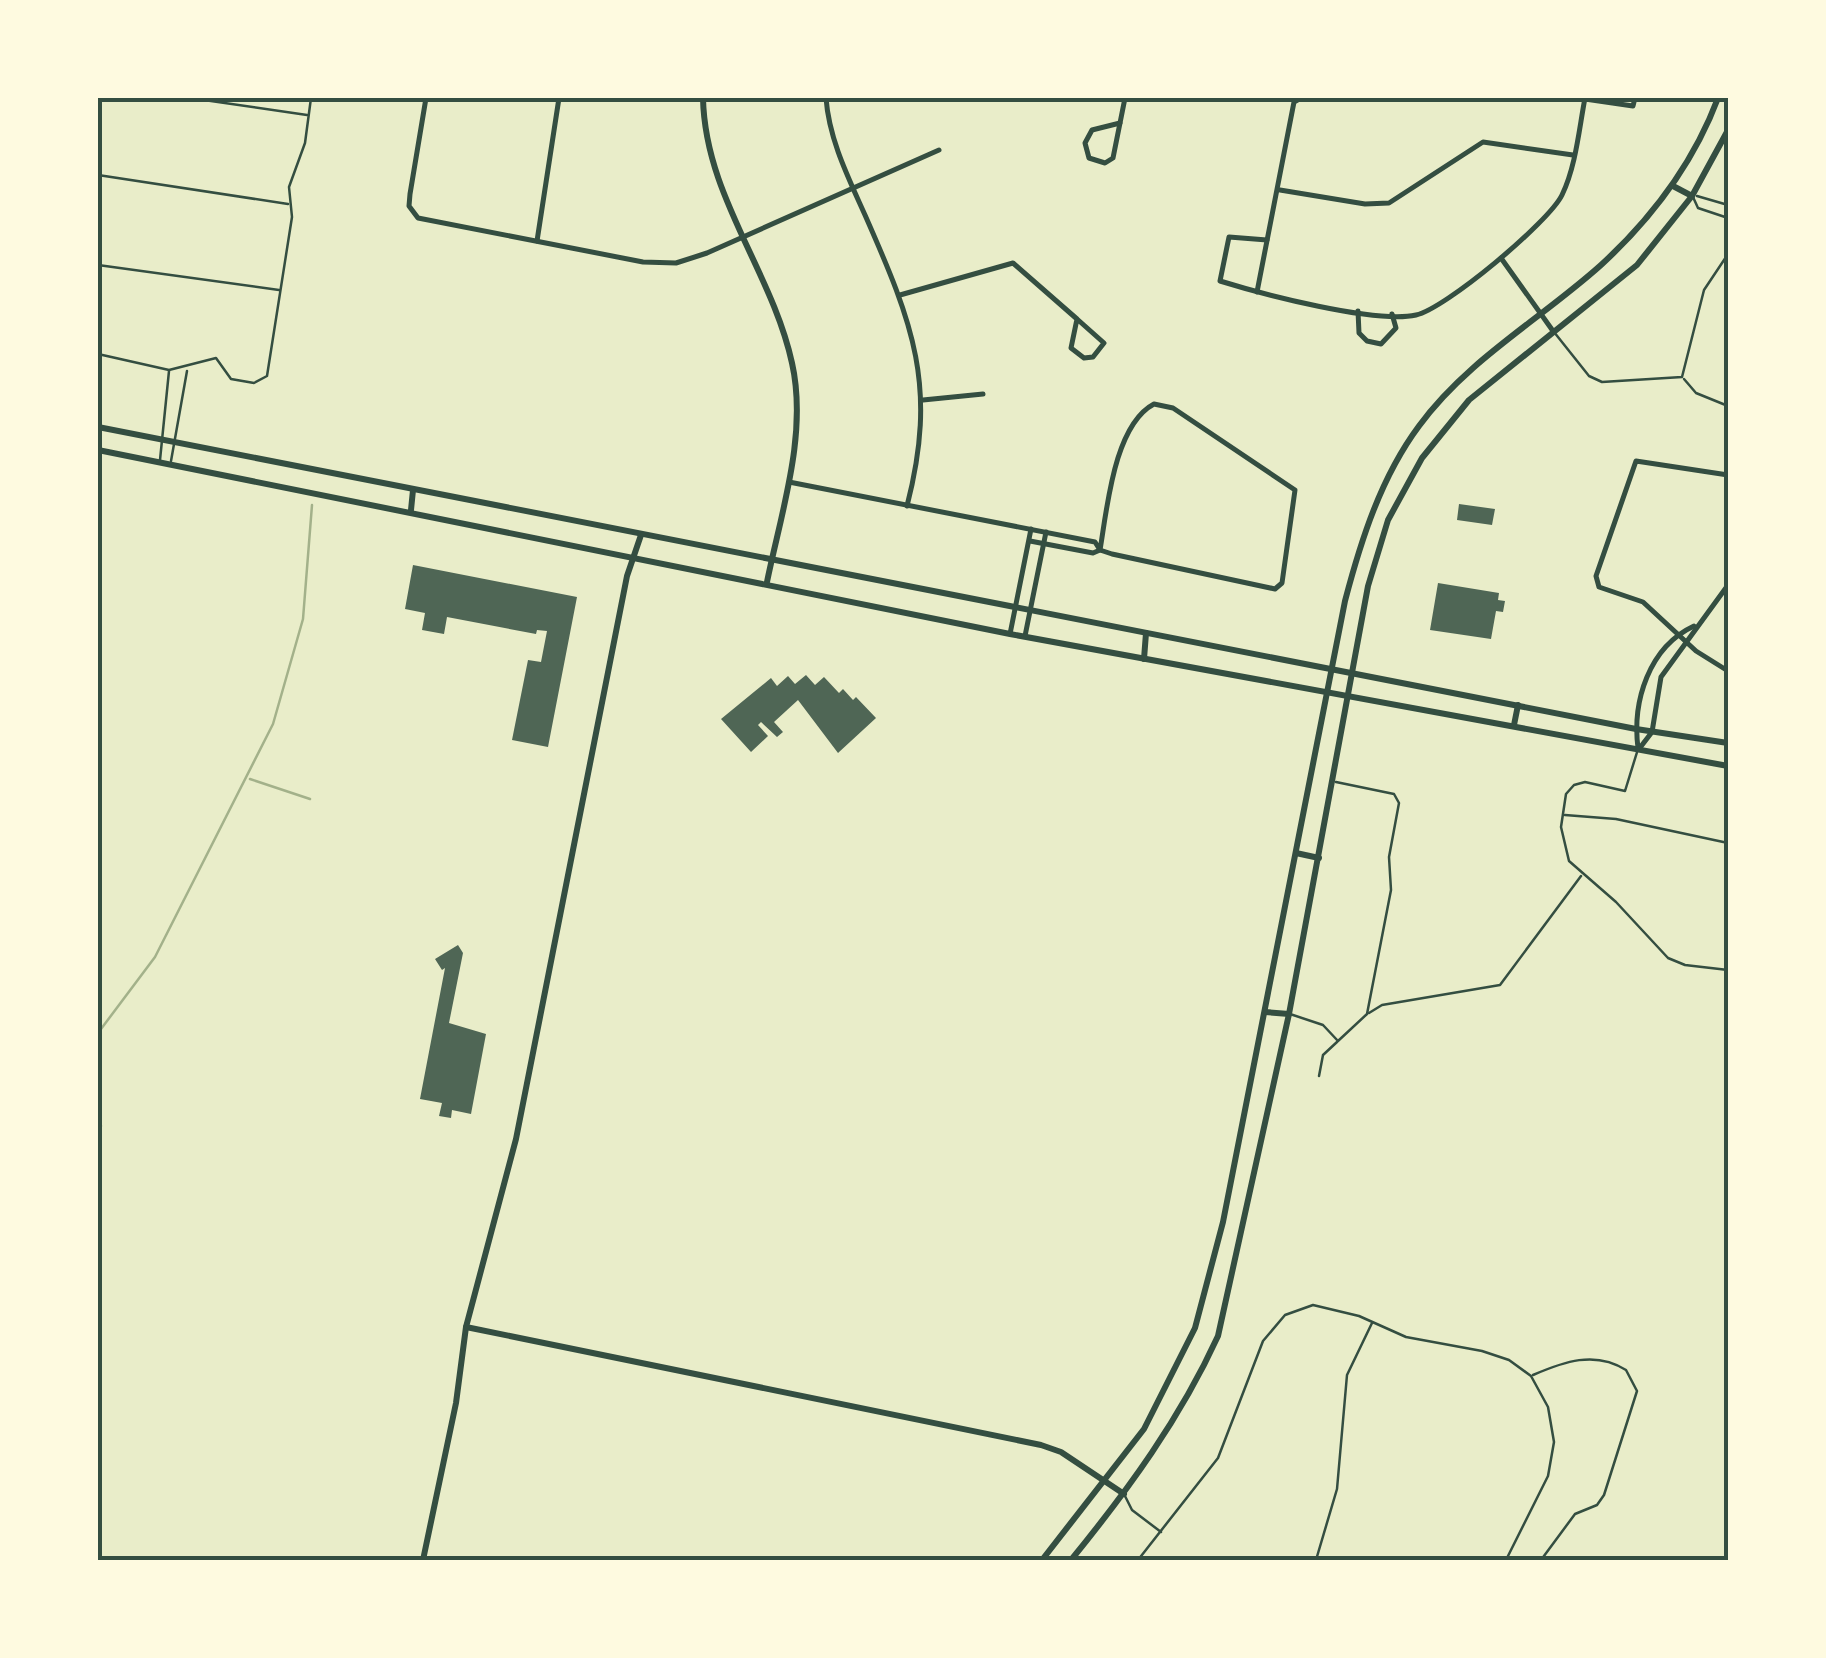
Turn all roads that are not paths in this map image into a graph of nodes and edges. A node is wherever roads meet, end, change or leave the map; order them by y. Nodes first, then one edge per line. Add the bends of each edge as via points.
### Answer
1 (190, 98) edge
2 (312, 98) edge
3 (426, 98) edge
4 (559, 98) edge
5 (702, 98) edge
6 (826, 98) edge
7 (1125, 98) edge
8 (1297, 98) edge
9 (1346, 98) edge
10 (1585, 98) edge
11 (1635, 98) edge
12 (1718, 98) edge
13 (308, 115) junction
14 (1120, 122) junction
15 (1728, 130) edge
16 (939, 150) dead end
17 (1573, 155) junction
18 (98, 175) edge
19 (852, 186) junction
20 (1672, 186) junction
21 (1280, 190) junction
22 (1692, 196) junction
23 (288, 204) junction
24 (1728, 205) edge
25 (1728, 218) edge
26 (742, 239) junction
27 (1267, 240) junction
28 (537, 242) junction
29 (1728, 254) edge
30 (1501, 258) junction
31 (98, 265) edge
32 (281, 291) junction
33 (1258, 292) junction
34 (900, 295) junction
35 (1358, 311) junction
36 (1541, 312) junction
37 (1392, 314) junction
38 (1077, 319) junction
39 (1553, 331) junction
40 (98, 354) edge
41 (187, 368) junction
42 (169, 370) junction
43 (1682, 376) junction
44 (982, 394) dead end
45 (923, 400) junction
46 (1728, 406) edge
47 (98, 427) edge
48 (164, 440) junction
49 (175, 442) junction
50 (98, 450) edge
51 (160, 460) junction
52 (171, 462) junction
53 (1728, 476) edge
54 (1388, 479) junction
55 (787, 482) junction
56 (1402, 489) junction
57 (412, 490) junction
58 (907, 506) junction
59 (411, 510) junction
60 (1031, 529) junction
61 (1046, 532) junction
62 (641, 535) junction
63 (1029, 541) junction
64 (1043, 544) junction
65 (1100, 550) junction
66 (634, 555) junction
67 (771, 562) junction
68 (767, 582) junction
69 (1728, 585) edge
70 (1015, 608) junction
71 (1030, 611) junction
72 (1696, 624) junction
73 (1678, 633) junction
74 (1010, 634) junction
75 (1146, 634) junction
76 (1025, 636) junction
77 (1688, 643) junction
78 (1144, 659) junction
79 (1331, 668) junction
80 (1728, 671) edge
81 (1354, 674) junction
82 (1327, 693) junction
83 (1349, 698) junction
84 (1518, 704) junction
85 (1514, 725) junction
86 (1636, 729) junction
87 (1652, 732) junction
88 (1728, 743) edge
89 (1638, 749) junction
90 (1728, 766) edge
91 (1334, 782) junction
92 (1564, 815) junction
93 (1728, 843) edge
94 (1296, 853) junction
95 (1319, 858) junction
96 (1582, 875) junction
97 (1728, 970) edge
98 (1265, 1012) junction
99 (1289, 1014) junction
100 (1367, 1014) junction
101 (1338, 1041) junction
102 (1318, 1076) dead end
103 (1373, 1322) junction
104 (466, 1326) junction
105 (1531, 1376) junction
106 (1106, 1482) junction
107 (1124, 1494) junction
108 (1162, 1534) junction
109 (423, 1560) edge
110 (1042, 1560) edge
111 (1071, 1560) edge
112 (1138, 1560) edge
113 (1316, 1560) edge
114 (1506, 1560) edge
115 (1541, 1560) edge

1 - 13 lane
2 - 13 lane
3 - 28 street via 412,211 430,222
4 - 28 street
5 - 26 main road via 712,166
6 - 19 street
7 - 14 street
8 - 9 street
8 - 21 street
10 - 11 street via 1633,106
10 - 17 street
12 - 20 main road
13 - 23 lane
14 - 14 street via 1112,158 1089,158 1085,144 1092,130
15 - 22 main road
16 - 19 street
17 - 21 street via 1483,142 1399,199 1379,205
17 - 30 street via 1555,207
18 - 23 lane
19 - 26 street
19 - 34 street
20 - 22 main road
20 - 36 main road via 1603,263
21 - 27 street
22 - 24 lane
22 - 25 lane via 1698,208
22 - 39 main road via 1637,265
23 - 32 lane via 292,217
26 - 28 street via 662,264
26 - 55 main road via 792,364 796,428
27 - 33 street
27 - 33 street via 1228,237 1220,281
29 - 43 lane via 1704,290
30 - 36 street
30 - 37 street via 1433,308 1413,316
31 - 32 lane
32 - 41 lane via 262,381 231,379 216,358
33 - 35 street
34 - 38 street via 1013,263
34 - 45 street
35 - 37 street
35 - 37 street via 1359,333 1381,344 1396,328
36 - 39 street
36 - 54 main road via 1420,423
38 - 38 street via 1104,343 1093,358 1071,348
39 - 43 lane via 1589,376 1602,382
39 - 56 main road via 1469,400
40 - 42 lane
41 - 42 lane
41 - 49 lane
42 - 48 lane
43 - 46 lane via 1696,392
44 - 45 street
45 - 58 street
47 - 48 main road
48 - 49 main road
48 - 51 lane
49 - 52 lane
49 - 57 main road
50 - 51 main road
51 - 52 main road
52 - 59 main road
53 - 73 street via 1636,461 1596,576 1599,587 1643,602
54 - 56 main road
54 - 79 main road via 1356,556
55 - 58 street
55 - 67 main road
56 - 81 main road via 1376,556
57 - 59 main road
57 - 62 main road
58 - 60 street
59 - 66 main road
60 - 61 street
60 - 63 street
61 - 64 street
61 - 65 street via 1095,542
62 - 66 main road
62 - 67 main road
63 - 64 street
63 - 70 street
64 - 65 street
64 - 71 street
65 - 65 street via 1117,460 1142,412 1154,404 1174,408 1295,490 1281,587
66 - 68 main road
66 - 104 main road via 512,1155
67 - 68 main road
67 - 70 main road
68 - 74 main road
69 - 72 street
70 - 71 main road
70 - 74 street
71 - 75 main road
71 - 76 street
72 - 73 street
72 - 77 street
73 - 77 street
73 - 86 street via 1648,672
74 - 76 main road
75 - 78 main road
75 - 79 main road
76 - 78 main road
77 - 80 street
77 - 87 street via 1661,677
78 - 82 main road
79 - 81 main road
79 - 82 main road
81 - 83 main road
81 - 84 main road
82 - 83 main road
82 - 94 main road
83 - 85 main road
83 - 91 main road
84 - 85 main road
84 - 86 main road
85 - 89 main road
86 - 87 main road
86 - 89 street
87 - 88 main road
87 - 89 street
89 - 90 main road
89 - 92 lane via 1625,790 1574,785
91 - 95 main road
91 - 100 lane via 1394,794 1399,803
92 - 93 lane
92 - 96 lane via 1562,845
94 - 95 main road
94 - 98 main road
95 - 99 main road
96 - 97 lane via 1668,958
96 - 100 lane via 1500,985 1382,1005
98 - 99 main road
98 - 106 main road via 1196,1328 1144,1429
99 - 101 lane via 1323,1025
99 - 107 main road via 1218,1336 1190,1394
100 - 101 lane
101 - 102 lane via 1323,1055
103 - 105 lane via 1406,1337 1509,1360
103 - 108 lane via 1313,1305 1285,1314 1255,1357 1218,1458
103 - 113 lane via 1347,1375 1337,1489
104 - 106 main road via 1041,1445
104 - 109 main road
105 - 114 lane via 1548,1406 1554,1442 1548,1476
105 - 115 lane via 1592,1358 1626,1370 1637,1391 1604,1496 1575,1514
106 - 107 main road
106 - 110 main road
107 - 108 lane via 1132,1510
107 - 111 main road
108 - 112 lane

